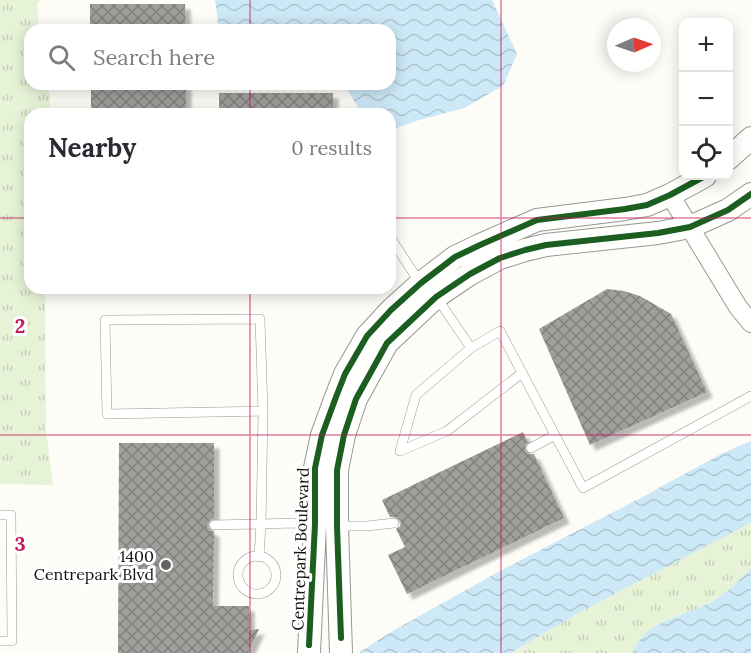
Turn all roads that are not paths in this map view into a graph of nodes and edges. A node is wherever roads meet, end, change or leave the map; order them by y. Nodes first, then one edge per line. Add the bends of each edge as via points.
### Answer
1 (751, 138) edge
2 (733, 155) edge
3 (698, 180) edge
4 (751, 194) edge
5 (670, 195) junction
6 (690, 227) junction
7 (396, 245) edge
8 (428, 290) junction
9 (751, 323) edge
10 (471, 348) junction
11 (522, 373) junction
12 (751, 396) edge
13 (263, 411) junction
14 (555, 435) junction
15 (531, 448) dead end
16 (0, 515) edge
17 (393, 523) dead end
18 (261, 524) junction
19 (214, 525) dead end
20 (326, 525) junction
21 (259, 556) junction
22 (0, 641) edge
23 (341, 646) edge
24 (309, 649) edge

1 - 2 street
3 - 5 street, Centrepark Boulevard
4 - 6 street, Centrepark Boulevard via 728,210
5 - 6 street
5 - 8 street, Centrepark Boulevard via 647,205 537,220 455,257
6 - 8 street, Centrepark Boulevard via 525,250
6 - 9 street
7 - 8 lane
8 - 10 lane
8 - 20 street, Centrepark Boulevard via 392,310 367,336 345,374 322,435 315,468
10 - 11 lane via 500,331
10 - 11 lane via 416,395 399,451 447,431
11 - 14 lane
12 - 14 lane via 582,488
13 - 13 lane via 260,318 105,320 107,414
13 - 18 lane
14 - 15 lane
16 - 22 lane via 11,515 12,618 12,641
17 - 20 lane
18 - 19 lane
18 - 20 lane
18 - 21 lane
20 - 23 street, Centrepark Boulevard
20 - 24 street, Centrepark Boulevard
21 - 21 lane via 270,562 276,573 270,590 259,594 247,592 238,575 247,559

